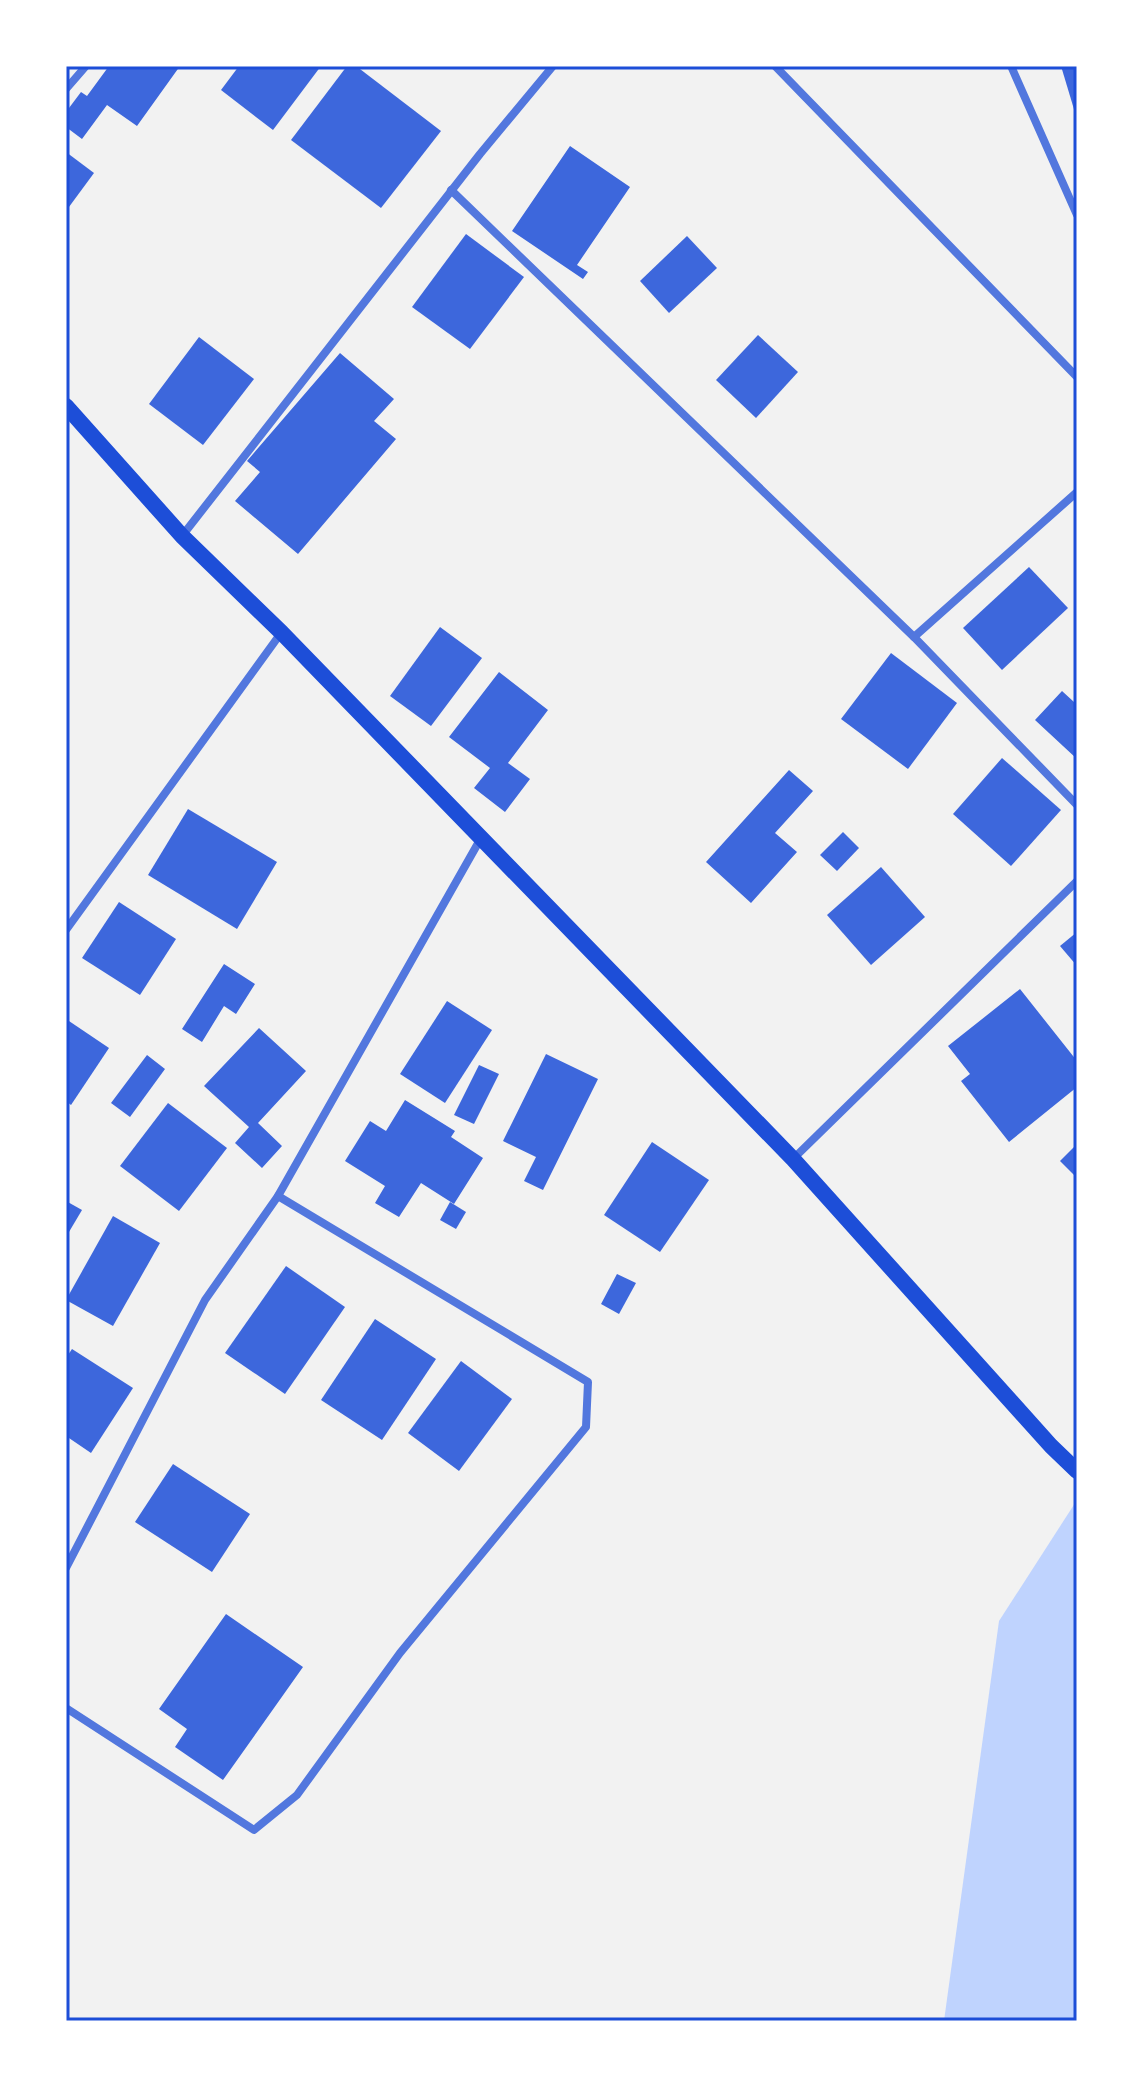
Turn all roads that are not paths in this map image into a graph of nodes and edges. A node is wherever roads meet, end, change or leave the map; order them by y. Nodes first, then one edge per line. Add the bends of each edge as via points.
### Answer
1 (86, 66) edge
2 (553, 66) edge
3 (775, 66) edge
4 (1011, 66) edge
5 (66, 89) edge
6 (451, 190) junction
7 (1077, 215) edge
8 (1077, 377) edge
9 (66, 406) edge
10 (1077, 492) edge
11 (182, 536) junction
12 (282, 633) junction
13 (914, 637) junction
14 (1077, 805) edge
15 (481, 838) junction
16 (1077, 881) edge
17 (66, 930) edge
18 (793, 1159) junction
19 (278, 1196) junction
20 (1077, 1471) edge
21 (66, 1568) edge
22 (66, 1708) edge

1 - 5 street
2 - 6 street
3 - 8 street
4 - 7 street
6 - 11 street
6 - 13 street
9 - 11 main road
10 - 13 street
11 - 12 main road
12 - 15 main road
12 - 17 street
13 - 14 street
15 - 18 main road
15 - 19 street
16 - 18 street
18 - 20 main road
19 - 21 street via 205,1300
19 - 22 street via 588,1382 586,1427 400,1653 297,1795 254,1830

